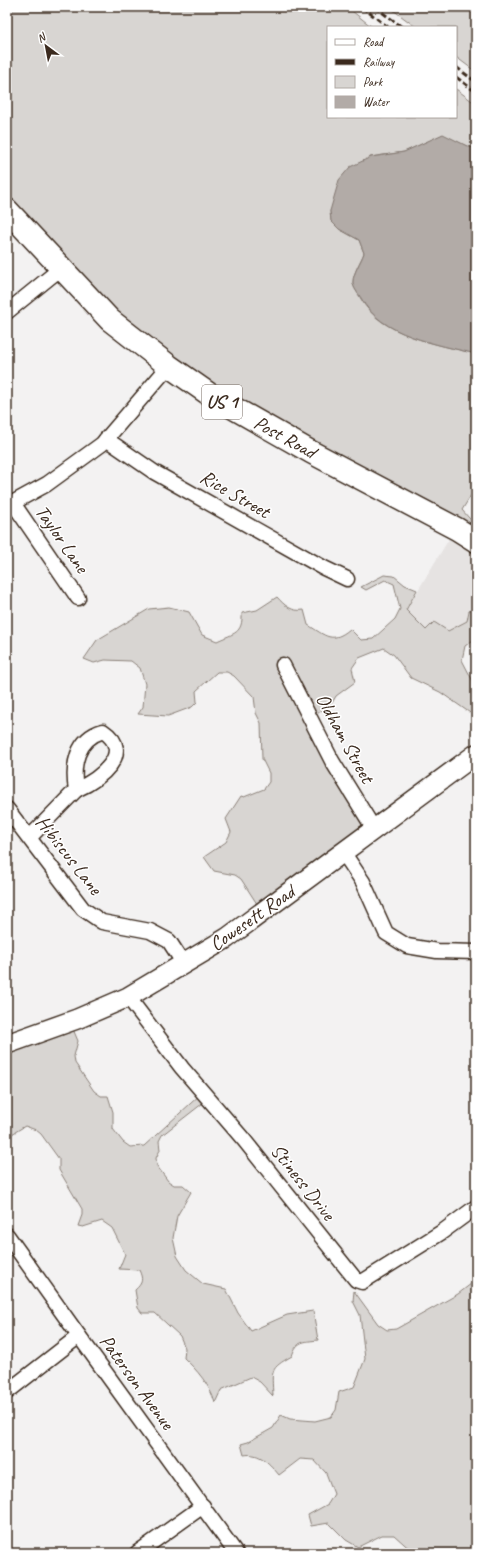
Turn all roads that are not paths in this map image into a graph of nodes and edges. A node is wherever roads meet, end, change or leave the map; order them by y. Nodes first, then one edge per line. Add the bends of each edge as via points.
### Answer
1 (7, 210) edge
2 (60, 268) junction
3 (7, 312) edge
4 (169, 366) junction
5 (106, 439) junction
6 (10, 505) edge
7 (476, 541) edge
8 (347, 579) dead end
9 (78, 598) dead end
10 (283, 665) dead end
11 (476, 754) edge
12 (76, 790) dead end
13 (7, 808) edge
14 (374, 829) junction
15 (30, 837) junction
16 (343, 852) junction
17 (476, 952) edge
18 (184, 964) junction
19 (128, 997) junction
20 (7, 1044) edge
21 (476, 1207) edge
22 (7, 1235) edge
23 (78, 1336) junction
24 (7, 1392) edge
25 (203, 1506) junction
26 (137, 1553) edge
27 (236, 1553) edge

1 - 2 main road, Post Road / US 1
2 - 3 street
2 - 4 main road, Post Road / US 1 via 110,320
4 - 5 street
4 - 7 main road, Post Road / US 1 via 209,394
5 - 6 street via 47,484
5 - 8 street, Rice Street via 154,472
6 - 9 street, Taylor Lane
10 - 14 street, Oldham Street via 332,761
11 - 14 main road, Cowesett Road
12 - 15 street
13 - 15 street, Hibiscus Lane
14 - 16 main road, Cowesett Road
15 - 18 street, Hibiscus Lane via 83,909 102,922 150,931 169,941
16 - 17 street via 362,882 386,933 407,946 437,951
16 - 18 main road, Cowesett Road via 227,938
18 - 19 main road, Cowesett Road
19 - 20 main road, Cowesett Road via 77,1019
19 - 21 street, Stiness Drive via 182,1068 244,1140 356,1280 362,1282 442,1232
22 - 23 street, Paterson Avenue
23 - 24 street
23 - 25 street, Paterson Avenue
25 - 26 street
25 - 27 street, Paterson Avenue

